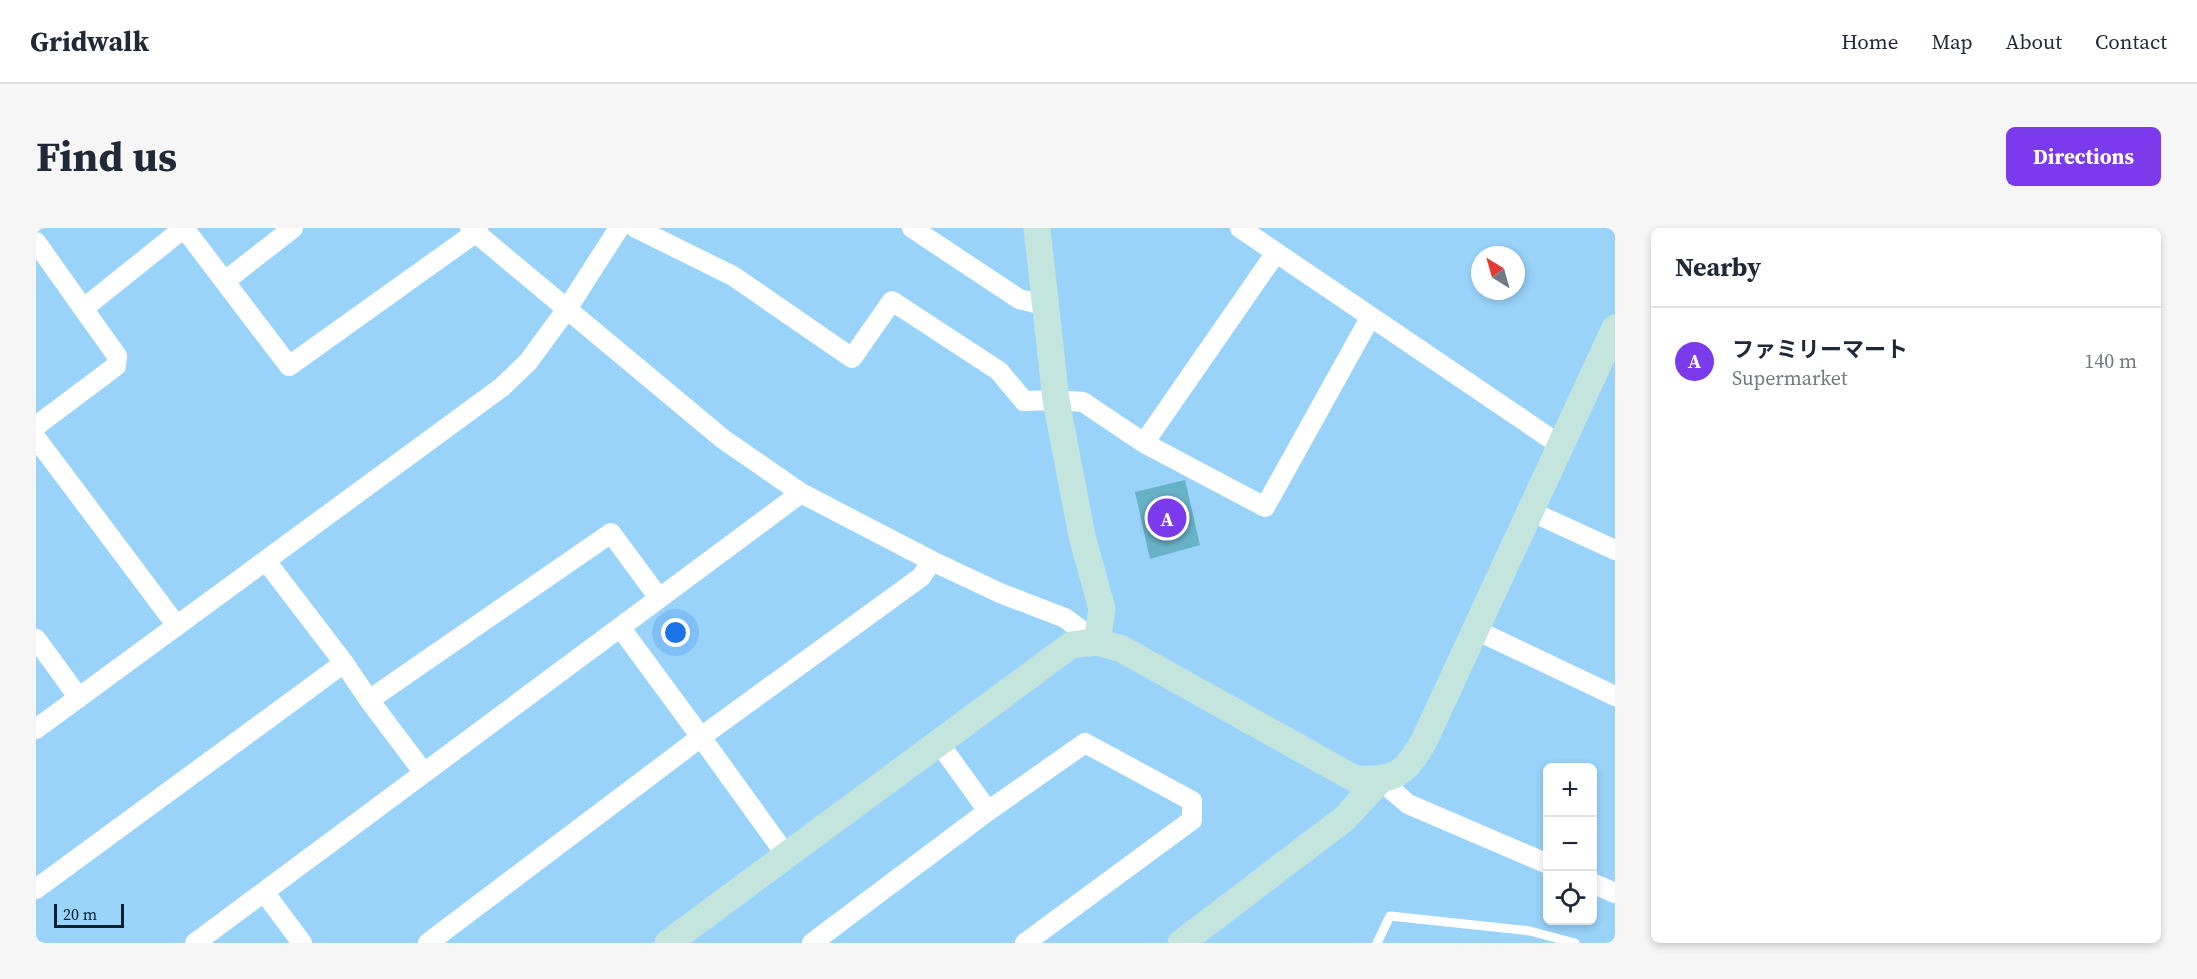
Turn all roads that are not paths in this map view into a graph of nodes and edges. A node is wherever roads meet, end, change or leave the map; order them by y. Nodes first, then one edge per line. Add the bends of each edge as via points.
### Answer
1 (293, 228) edge
2 (620, 228) edge
3 (636, 228) edge
4 (912, 228) edge
5 (1037, 228) edge
6 (1240, 228) edge
7 (475, 230) edge
8 (36, 242) edge
9 (1275, 254) junction
10 (225, 281) junction
11 (1044, 305) junction
12 (84, 308) junction
13 (567, 309) junction
14 (1370, 318) junction
15 (1615, 328) edge
16 (1056, 400) junction
17 (37, 437) edge
18 (1144, 443) junction
19 (1560, 445) junction
20 (801, 493) junction
21 (1530, 511) junction
22 (1615, 550) edge
23 (266, 561) junction
24 (932, 561) junction
25 (659, 598) junction
26 (177, 626) junction
27 (620, 627) junction
28 (1476, 630) junction
29 (36, 639) edge
30 (1097, 642) junction
31 (344, 663) junction
32 (1615, 696) edge
33 (79, 698) junction
34 (369, 700) junction
35 (36, 729) edge
36 (701, 737) junction
37 (939, 743) junction
38 (424, 773) junction
39 (1380, 780) junction
40 (988, 811) junction
41 (786, 855) junction
42 (1543, 862) edge
43 (1597, 885) edge
44 (36, 889) edge
45 (264, 892) junction
46 (1615, 893) edge
47 (195, 943) edge
48 (302, 943) edge
49 (428, 943) edge
50 (668, 943) edge
51 (812, 943) edge
52 (1025, 943) edge
53 (1181, 943) edge
54 (1377, 943) edge
55 (1575, 943) edge

1 - 10 street
2 - 13 street
3 - 16 street via 733,276 852,358 892,301 999,371 1024,401
4 - 11 street via 1019,299
5 - 11 street
6 - 9 street
7 - 10 street via 289,366
7 - 13 street
8 - 12 street
9 - 14 street
9 - 18 street
10 - 12 street via 184,228
11 - 16 street
12 - 17 street via 117,356 116,366
13 - 20 street via 723,439
13 - 23 street via 528,362 502,387
14 - 18 street via 1264,507
14 - 19 street
15 - 19 street
16 - 18 street via 1083,402
16 - 30 street via 1082,536 1102,609
17 - 26 street
19 - 21 street
20 - 24 street
20 - 25 street
21 - 22 street
21 - 28 street
23 - 26 street
23 - 31 street
24 - 30 street via 1065,618
24 - 36 street via 921,577
25 - 27 street
25 - 34 street via 611,533
26 - 33 street
27 - 36 street
27 - 38 street
28 - 32 street
28 - 39 street via 1415,757 1403,771
29 - 33 street
30 - 37 street via 1071,645
30 - 39 street via 1122,649 1355,779
31 - 34 street
31 - 44 street
33 - 35 street
34 - 38 street
36 - 41 street
36 - 49 street
37 - 40 street
37 - 41 street
38 - 45 street
39 - 42 street via 1407,804
39 - 53 street via 1344,819
40 - 51 street
40 - 52 street via 1085,743 1192,801 1192,820
41 - 50 street
43 - 46 street
45 - 47 street
45 - 48 street
54 - 55 lane via 1390,916 1530,931

